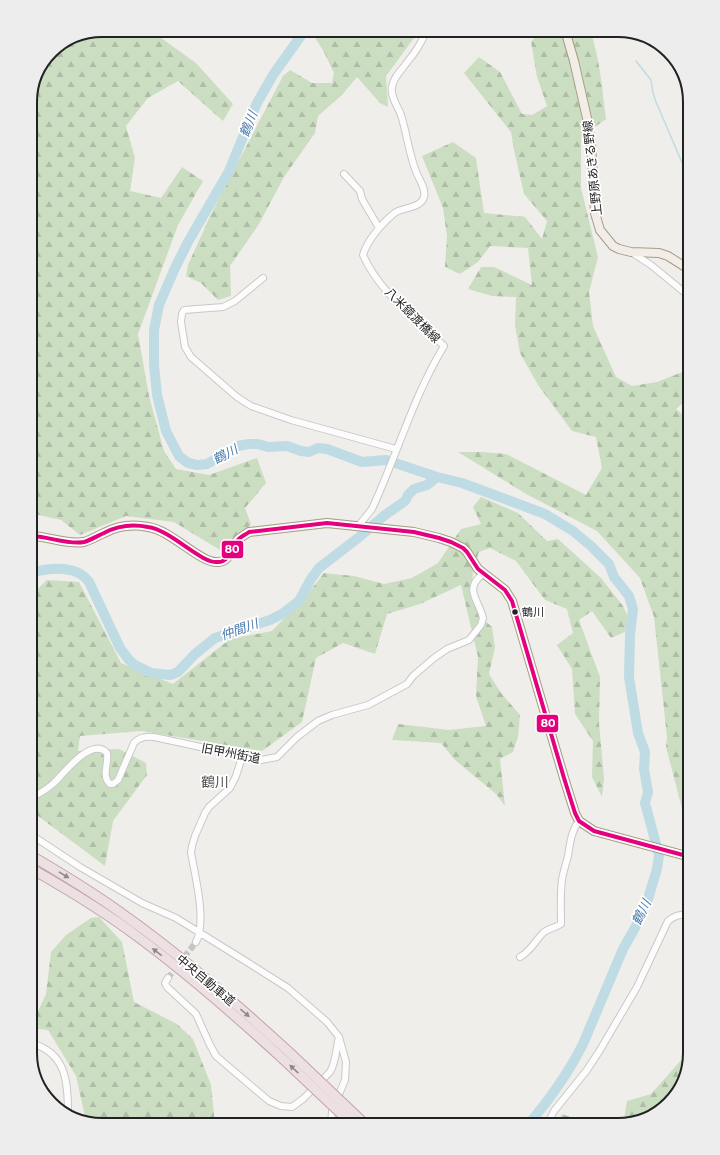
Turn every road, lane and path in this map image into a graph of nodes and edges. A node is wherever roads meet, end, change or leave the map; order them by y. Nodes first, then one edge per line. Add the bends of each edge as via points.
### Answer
1 (424, 37) edge
2 (567, 37) edge
3 (344, 174) dead end
4 (379, 228) junction
5 (632, 252) junction
6 (683, 266) edge
7 (263, 278) dead end
8 (683, 291) edge
9 (396, 449) junction
10 (361, 526) junction
11 (37, 537) edge
12 (483, 574) junction
13 (242, 756) junction
14 (37, 794) edge
15 (579, 821) junction
16 (37, 839) edge
17 (683, 855) edge
18 (37, 859) edge
19 (37, 872) edge
20 (683, 914) edge
21 (199, 932) junction
22 (196, 942) tunnel mouth
23 (520, 956) dead end
24 (168, 978) dead end
25 (339, 1037) junction
26 (37, 1044) edge
27 (285, 1055) junction
28 (68, 1108) edge
29 (332, 1118) edge
30 (346, 1118) edge
31 (358, 1118) edge
32 (550, 1118) edge

1 - 4 street, 八米鏡渡橋線 via 396,77 392,91 401,114 424,198 416,206 397,212
2 - 5 main road, 上野原あきる野線 via 587,118 598,224 613,246
3 - 4 street via 360,191
4 - 9 street, 八米鏡渡橋線 via 365,248 363,254 366,262 402,308 444,346 432,366
5 - 6 main road, 上野原あきる野線 via 659,253
5 - 8 street
7 - 9 street via 235,301 223,307 184,310 181,322 185,347 191,357 223,386 251,406 291,420
9 - 10 street via 374,503
10 - 11 main road via 327,523 249,532 238,539 225,560 216,563 165,532 148,526 111,529 84,542
10 - 12 main road via 427,535 458,545 467,552
12 - 13 street, 旧甲州街道 via 476,579 473,587 483,618 469,640 440,653 407,684 368,705 318,721 277,757 261,760
12 - 15 main road via 505,590 515,607 564,778
13 - 14 street, 旧甲州街道 via 154,737 142,737 134,743 118,780 113,784 106,780 108,753 102,749 94,749 76,760 52,784
13 - 21 street via 232,784 207,810 192,846 201,905
15 - 17 main road via 594,831
15 - 23 street via 573,832 561,882 561,924 544,932 526,954
16 - 21 street via 91,874
18 -> 27 highway, 中央自動車道 via 116,909 170,949 262,1027
27 -> 19 highway, 中央自動車道 via 138,937
20 - 32 street via 668,921 637,987 600,1050
21 - 22 street
21 - 25 street via 288,988 327,1022
24 - 25 street via 165,983 167,988 196,1014 216,1056 269,1101 281,1106 292,1107 330,1072
25 - 29 street via 346,1062 346,1074
26 - 28 street via 56,1058 62,1067 67,1083
30 -> 27 highway, 中央自動車道, bridge
27 - 31 highway, 中央自動車道, bridge

